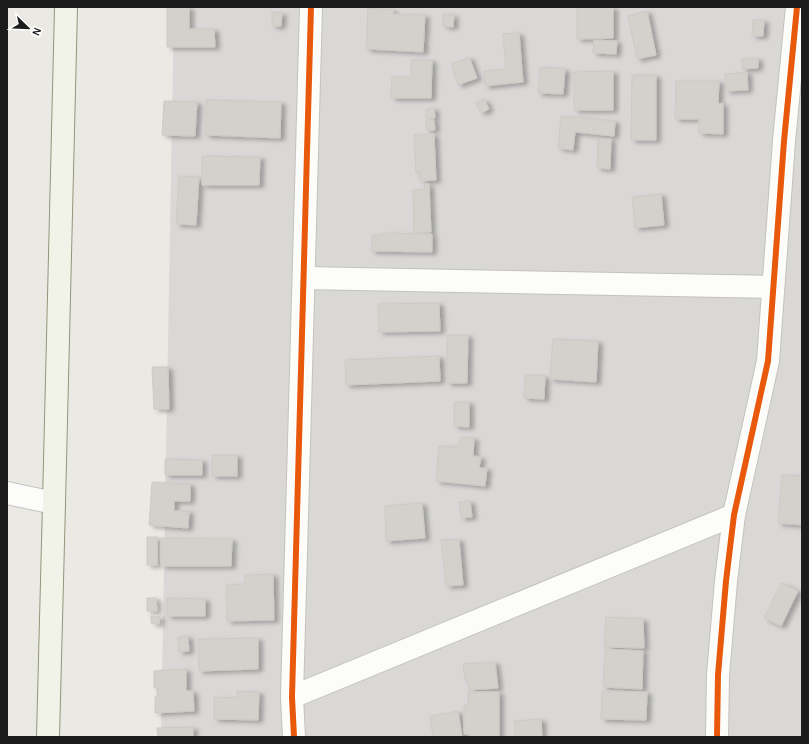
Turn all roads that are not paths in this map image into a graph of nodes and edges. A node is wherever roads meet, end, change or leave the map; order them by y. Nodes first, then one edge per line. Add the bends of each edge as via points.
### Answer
1 (66, 7) edge
2 (311, 7) edge
3 (797, 7) edge
4 (304, 278) junction
5 (773, 287) junction
6 (7, 493) edge
7 (54, 502) junction
8 (734, 515) junction
9 (292, 697) junction
10 (48, 737) edge
11 (294, 737) edge
12 (717, 737) edge

1 - 7 street
2 - 4 street
3 - 5 street
4 - 5 street
4 - 9 street
5 - 8 street via 768,361
6 - 7 street
7 - 10 street
8 - 9 street
8 - 12 street via 718,675
9 - 11 street

